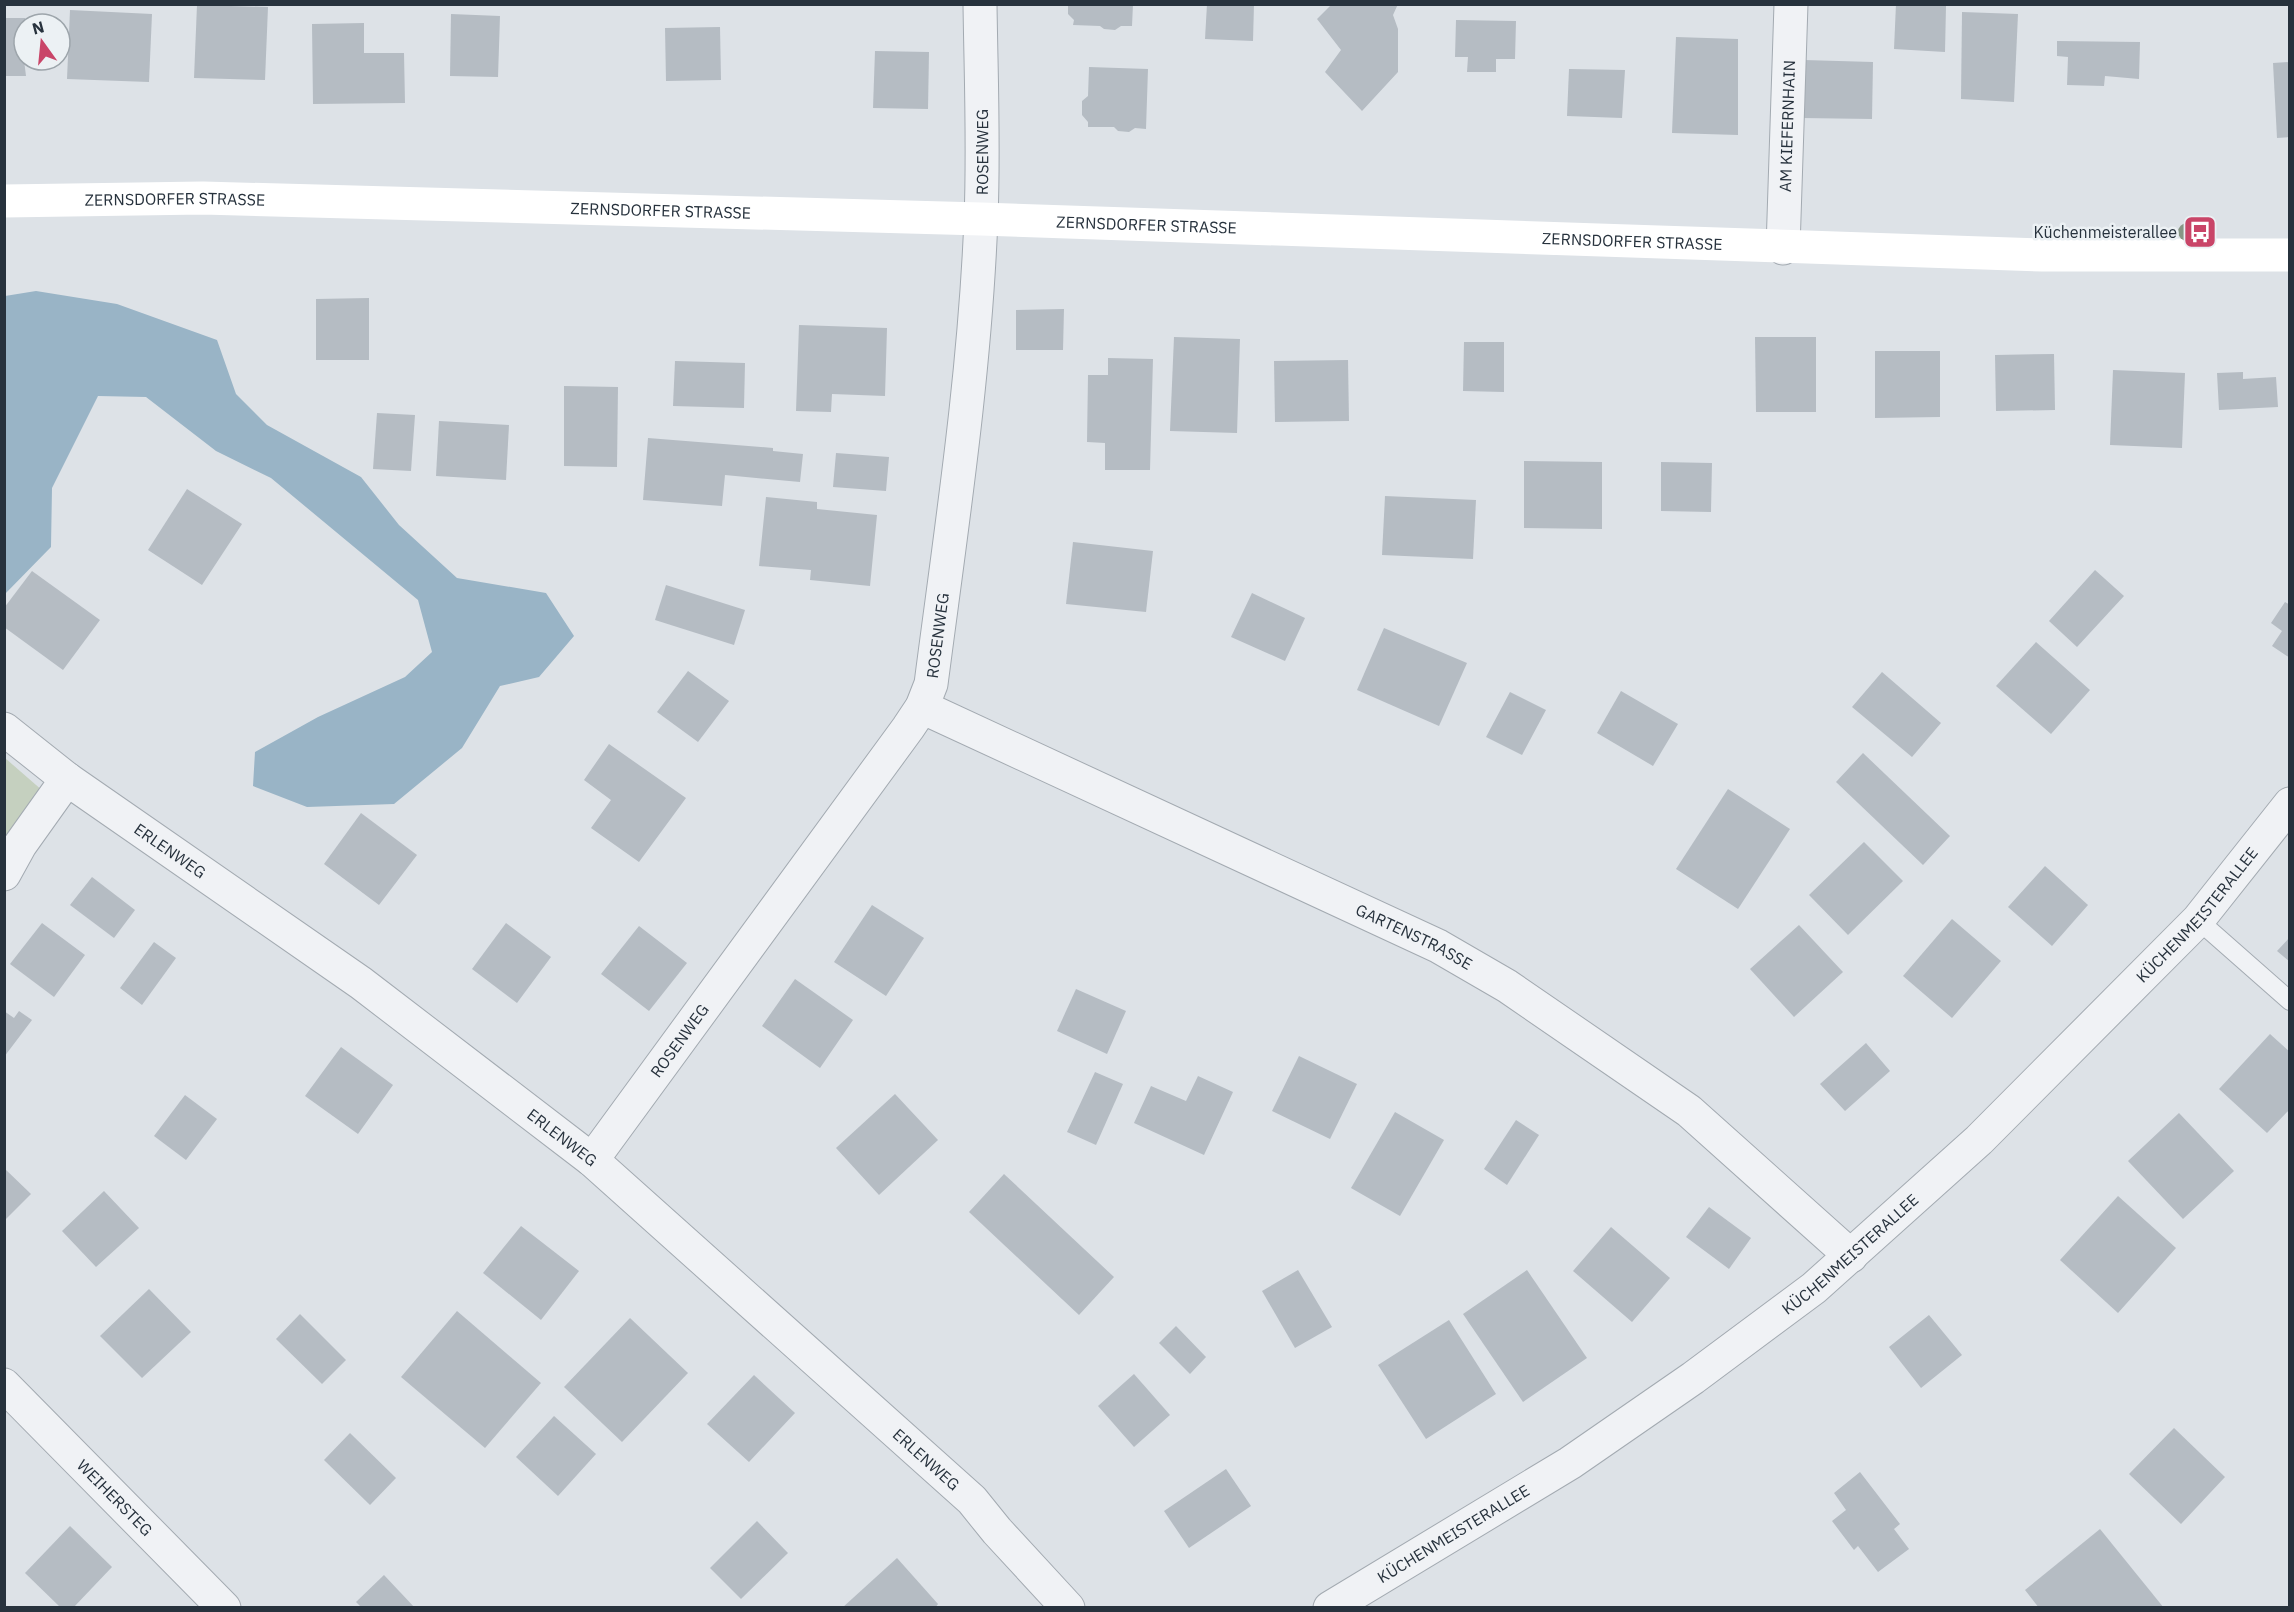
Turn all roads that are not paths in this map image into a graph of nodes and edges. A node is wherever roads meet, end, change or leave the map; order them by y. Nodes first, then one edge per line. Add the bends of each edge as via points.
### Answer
1 (980, 4) edge
2 (1791, 4) edge
3 (4, 201) edge
4 (981, 219) junction
5 (1784, 248) junction
6 (2289, 255) edge
7 (922, 707) junction
8 (4, 729) edge
9 (67, 779) junction
10 (2289, 804) edge
11 (4, 874) edge
12 (2198, 920) junction
13 (2289, 1001) edge
14 (592, 1160) junction
15 (1851, 1256) junction
16 (4, 1385) edge
17 (224, 1608) edge
18 (1068, 1608) edge
19 (1330, 1608) edge

1 - 4 street, ROSENWEG
2 - 5 street, AM KIEFERNHAIN
3 - 4 street, ZERNSDORFER STRASSE via 203,198
4 - 5 street, ZERNSDORFER STRASSE
4 - 7 street, ROSENWEG via 969,390 931,684
5 - 6 street, ZERNSDORFER STRASSE via 2042,255
7 - 14 street, ROSENWEG
7 - 15 street, GARTENSTRASSE via 1438,946 1507,986 1689,1112
8 - 9 street, ERLENWEG
9 - 11 street
9 - 14 street, ERLENWEG via 361,983
10 - 12 street, KÜCHENMEISTERALLEE
12 - 13 lane
12 - 15 street, KÜCHENMEISTERALLEE via 1979,1140
14 - 18 street, ERLENWEG via 972,1500
15 - 19 street, KÜCHENMEISTERALLEE via 1769,1322 1570,1463
16 - 17 street, WEIHERSTEG

